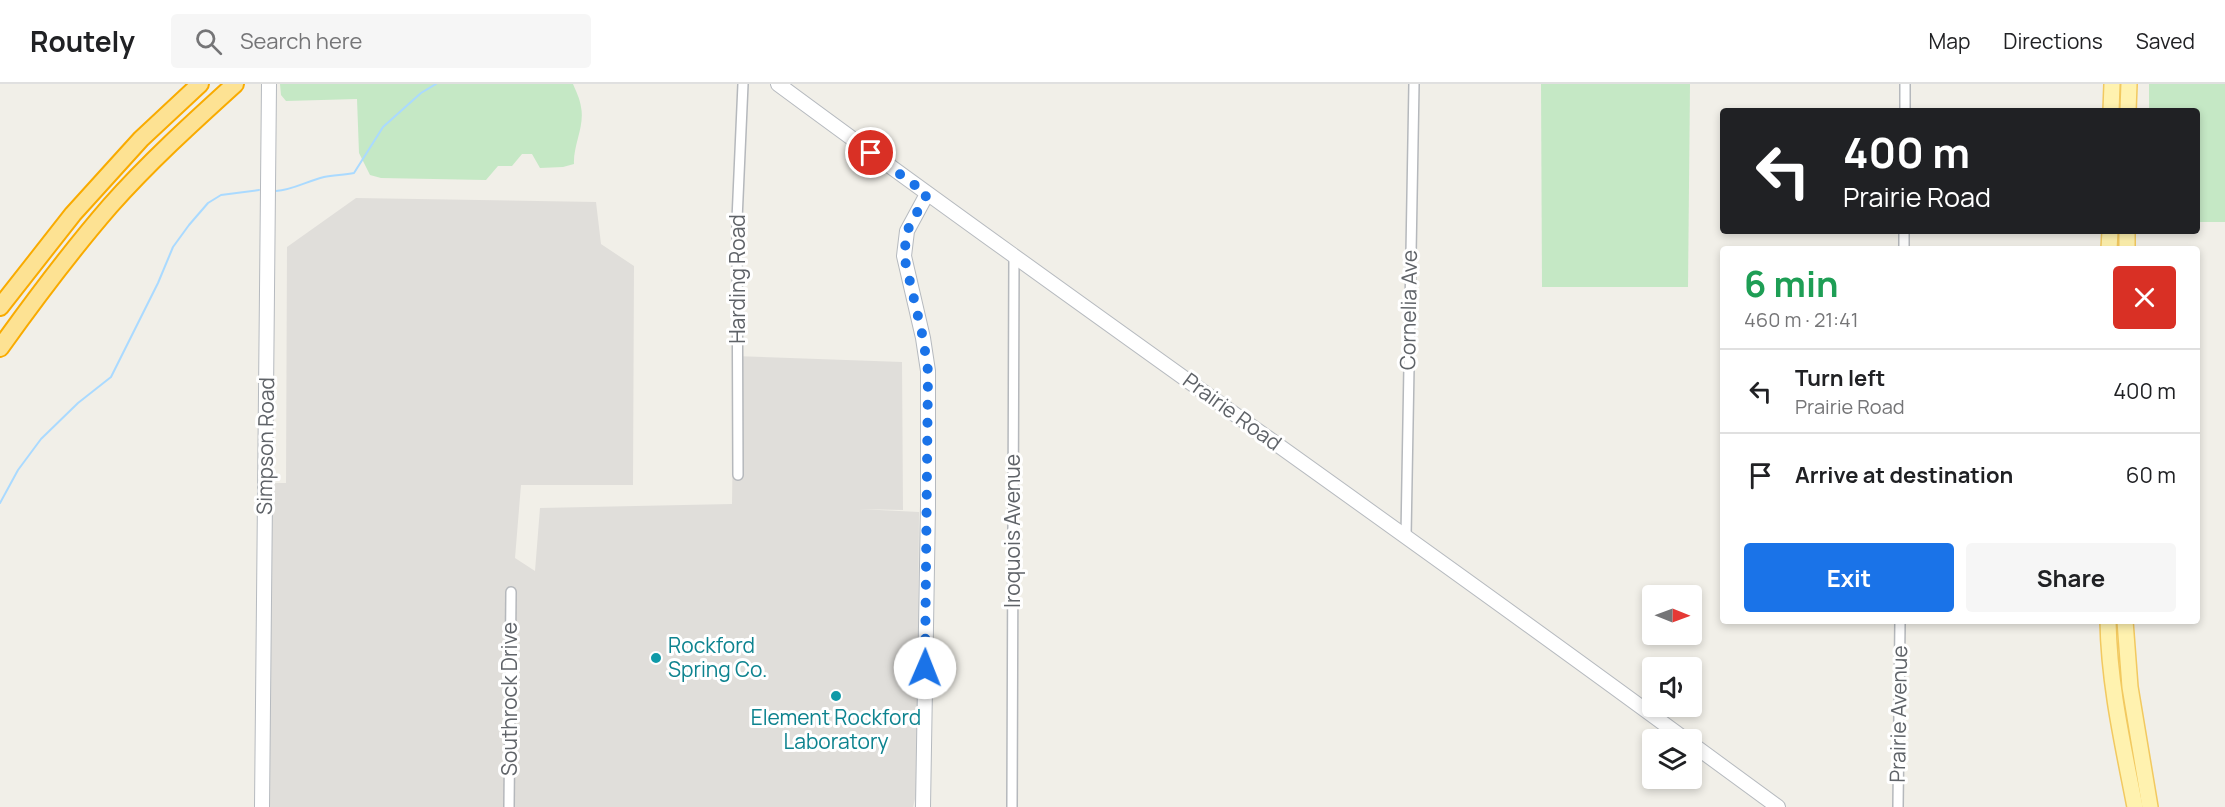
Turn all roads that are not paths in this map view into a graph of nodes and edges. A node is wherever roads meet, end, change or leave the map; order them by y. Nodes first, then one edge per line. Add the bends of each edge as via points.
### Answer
1 (200, 84) edge
2 (235, 84) edge
3 (269, 84) edge
4 (743, 84) edge
5 (778, 84) edge
6 (1414, 84) edge
7 (1905, 84) edge
8 (2112, 84) edge
9 (2129, 84) edge
10 (1905, 108) edge
11 (2111, 108) edge
12 (2128, 108) edge
13 (927, 194) junction
14 (1014, 256) junction
15 (0, 307) edge
16 (0, 348) edge
17 (738, 475) dead end
18 (1406, 536) junction
19 (511, 592) dead end
20 (1900, 624) edge
21 (2108, 624) edge
22 (2125, 624) edge
23 (1671, 729) edge
24 (1702, 751) edge
25 (262, 807) edge
26 (509, 807) edge
27 (922, 807) edge
28 (1012, 807) edge
29 (1778, 807) edge
30 (1898, 807) edge
31 (2135, 807) edge
32 (2150, 807) edge

1 - 15 highway via 126,155 73,214
2 - 16 highway via 110,206
3 - 25 street, Simpson Road
4 - 17 street, Harding Road via 737,220
5 - 13 street, Prairie Road
6 - 18 street, Cornelia Ave
7 - 10 street
8 - 11 main road
9 - 12 main road
13 - 14 street, Prairie Road
13 - 27 street via 907,231 904,256 928,371
14 - 18 street, Prairie Road
14 - 28 street, Iroquois Avenue
18 - 23 street, Prairie Road
19 - 26 street, Southrock Drive
20 - 30 street, Prairie Avenue
21 - 31 main road via 2111,674
22 - 32 main road via 2130,687
24 - 29 street

